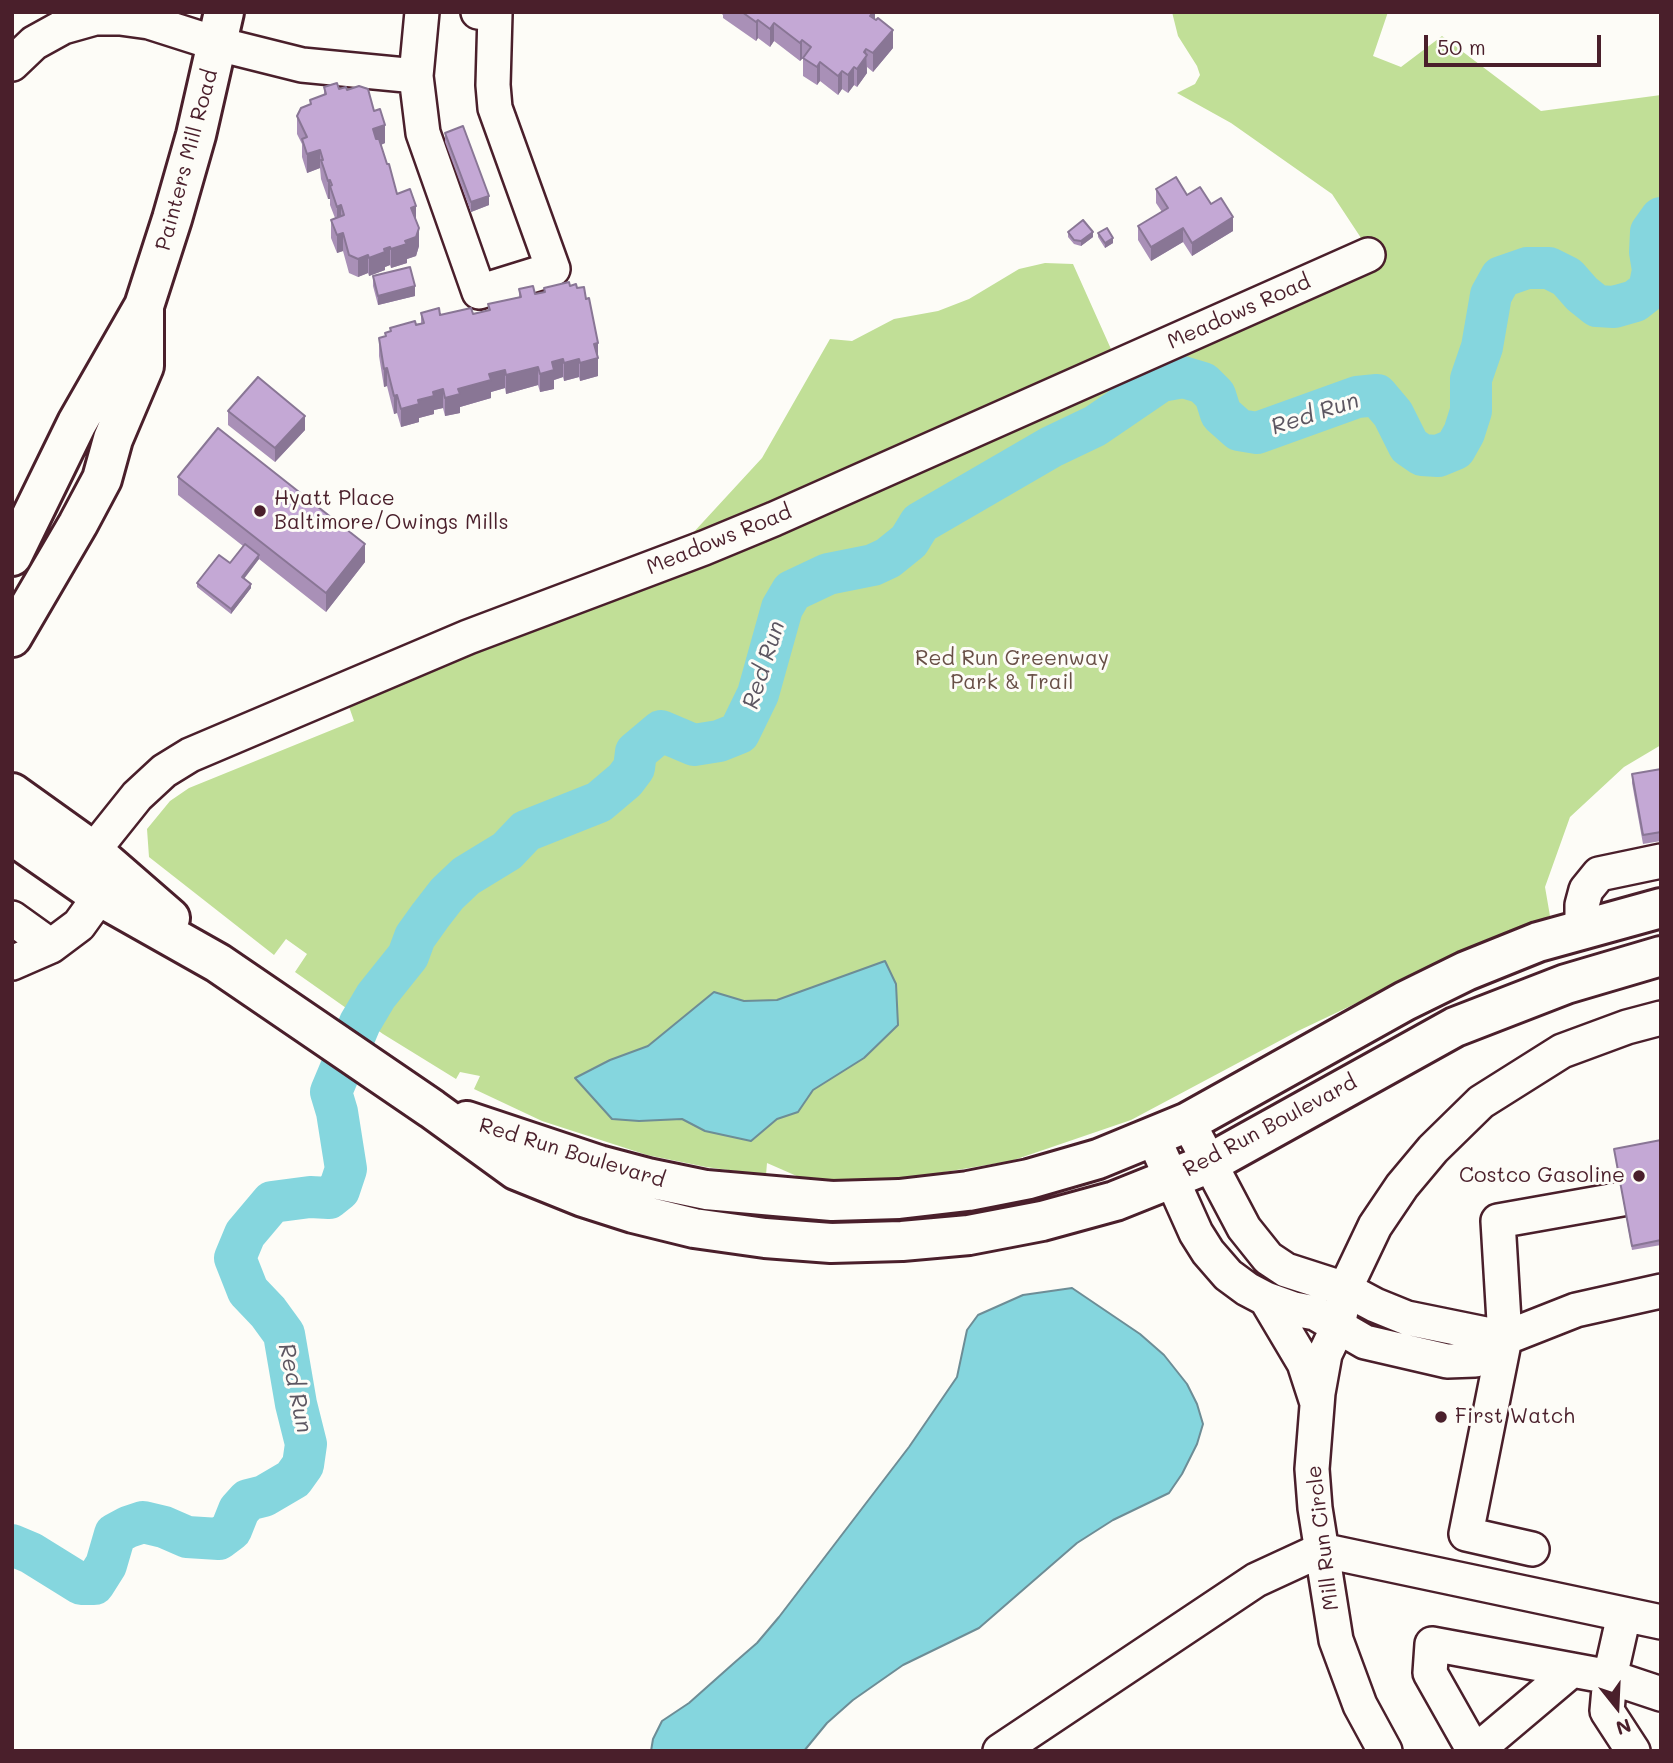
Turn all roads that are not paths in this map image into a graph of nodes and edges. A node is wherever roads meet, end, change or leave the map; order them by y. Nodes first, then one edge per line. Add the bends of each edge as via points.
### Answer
1 (422, 12) edge
2 (478, 12) edge
3 (221, 28) edge
4 (12, 64) edge
5 (416, 76) junction
6 (1368, 255) dead end
7 (144, 306) junction
8 (12, 556) edge
9 (12, 637) edge
10 (12, 793) edge
11 (12, 835) edge
12 (1661, 861) edge
13 (104, 873) junction
14 (1661, 908) edge
15 (12, 918) edge
16 (1582, 929) junction
17 (51, 946) junction
18 (1661, 956) edge
19 (12, 963) edge
20 (1661, 1018) edge
21 (432, 1109) junction
22 (1188, 1122) junction
23 (1153, 1137) junction
24 (1210, 1163) junction
25 (1171, 1178) junction
26 (1622, 1199) edge
27 (1375, 1226) junction
28 (1268, 1258) junction
29 (1345, 1289) junction
30 (1661, 1292) edge
31 (1266, 1299) junction
32 (1338, 1327) junction
33 (1505, 1338) junction
34 (1317, 1406) junction
35 (1532, 1549) dead end
36 (1321, 1550) junction
37 (1624, 1615) junction
38 (1661, 1622) edge
39 (1572, 1670) junction
40 (1610, 1677) junction
41 (1661, 1694) edge
42 (1000, 1751) edge
43 (1385, 1751) edge
44 (1475, 1751) edge
45 (1633, 1751) edge

1 - 5 street
2 - 5 street via 495,14 495,108 553,269 479,292 423,133
3 - 4 street via 95,18 47,34
3 - 5 street via 302,65
3 - 7 main road, Painters Mill Road via 172,219
6 - 13 street, Meadows Road via 774,519 468,637 190,755 137,796
7 - 8 main road, Painters Mill Road via 77,423
7 - 9 main road, Painters Mill Road via 144,366 113,439 102,479
10 - 13 main road, Red Run Boulevard
11 - 13 main road, Red Run Boulevard
12 - 16 street via 1599,874 1586,890
13 - 17 street, Meadows Road via 79,925
13 - 21 main road, Red Run Boulevard via 218,963
14 - 16 main road, Red Run Boulevard
15 - 17 street
16 - 22 main road, Red Run Boulevard via 1538,942 1405,1001
17 - 19 street, Meadows Road
18 - 24 main road, Red Run Boulevard via 1566,984 1455,1027
20 - 27 street, Mill Run Circle via 1562,1051 1482,1102 1433,1149
21 - 23 main road, Red Run Boulevard via 648,1178 706,1190 832,1201 980,1189 1098,1159
21 - 25 main road, Red Run Boulevard via 516,1170 583,1197 694,1228 765,1238 831,1243 969,1235 1103,1204
22 - 23 main road, Red Run Boulevard
22 - 24 street
23 - 25 street
24 - 25 main road, Red Run Boulevard
24 - 28 street via 1244,1228
25 - 31 street via 1208,1252 1228,1275
26 - 33 street via 1497,1221
27 - 28 street via 1341,1254 1321,1263 1293,1266
27 - 29 street, Mill Run Circle
28 - 29 street via 1286,1270
29 - 32 street, Mill Run Circle
29 - 33 street via 1407,1318
30 - 33 street via 1576,1310
31 - 32 street via 1315,1312
31 - 34 street via 1304,1363
32 - 33 street via 1365,1342 1447,1361 1475,1360
32 - 34 street, Mill Run Circle via 1325,1354
33 - 35 street via 1466,1534
34 - 36 street, Mill Run Circle via 1312,1469
36 - 37 street
36 - 42 street via 1256,1580
36 - 43 street, Mill Run Circle via 1336,1640 1360,1705
37 - 38 street
37 - 40 street
39 - 40 street
39 - 44 street
39 - 44 street via 1432,1644 1430,1673
40 - 41 street
40 - 45 street via 1607,1711

